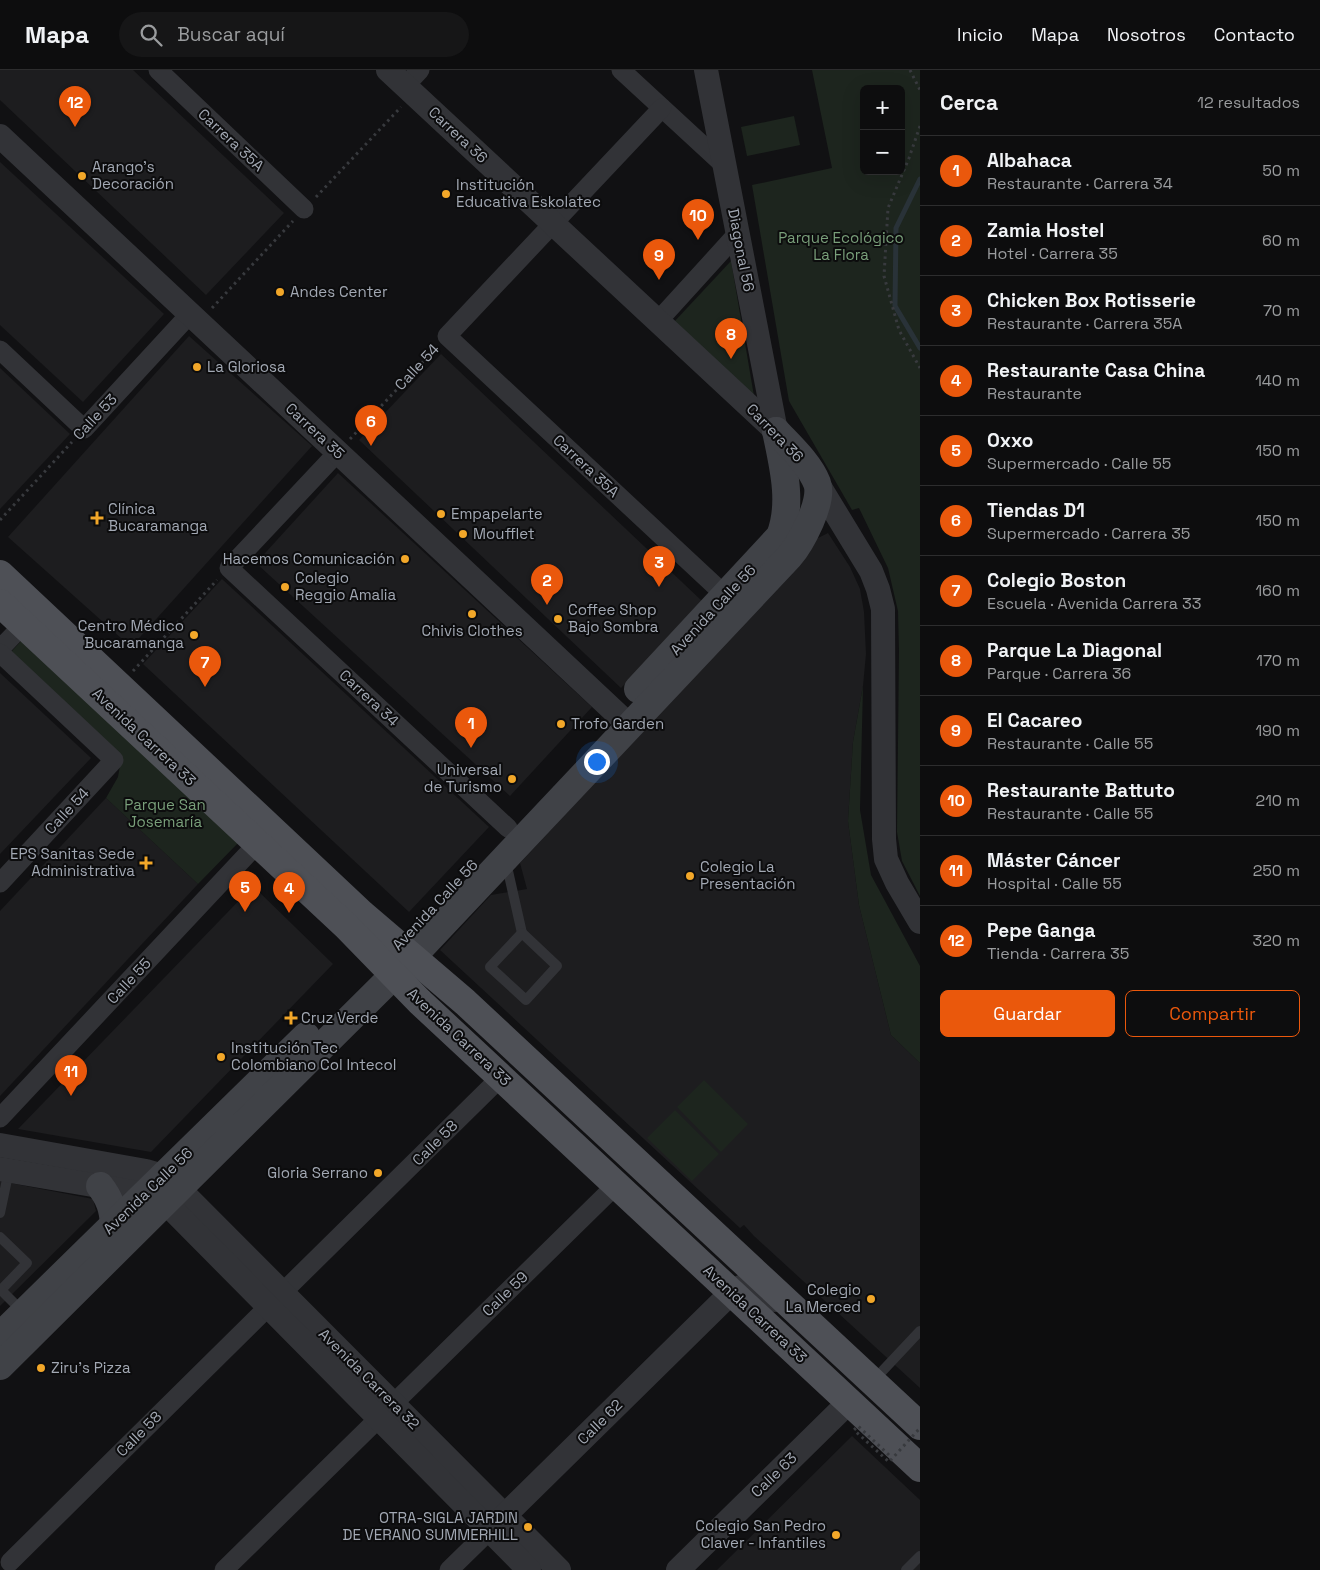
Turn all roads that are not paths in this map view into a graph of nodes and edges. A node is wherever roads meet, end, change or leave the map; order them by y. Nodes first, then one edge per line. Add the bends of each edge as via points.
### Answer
1 (158, 70) edge
2 (621, 70) edge
3 (706, 70) edge
4 (405, 75) edge
5 (662, 108) junction
6 (0, 136) edge
7 (724, 165) junction
8 (304, 209) dead end
9 (553, 223) junction
10 (738, 233) junction
11 (190, 314) junction
12 (658, 321) junction
13 (447, 336) joint
14 (0, 350) edge
15 (776, 431) junction
16 (338, 452) junction
17 (818, 484) junction
18 (0, 574) edge
19 (726, 596) junction
20 (0, 603) edge
21 (23, 624) junction
22 (0, 649) edge
23 (0, 653) edge
24 (623, 719) junction
25 (508, 828) junction
26 (258, 844) junction
27 (505, 858) junction
28 (0, 883) edge
29 (920, 922) edge
30 (522, 933) junction
31 (396, 960) junction
32 (501, 1077) junction
33 (0, 1118) edge
34 (0, 1145) edge
35 (4, 1169) edge
36 (616, 1185) junction
37 (100, 1186) junction
38 (163, 1190) junction
39 (0, 1213) edge
40 (114, 1224) junction
41 (0, 1237) edge
42 (743, 1288) junction
43 (1, 1289) edge
44 (276, 1299) junction
45 (24, 1312) junction
46 (920, 1331) edge
47 (0, 1336) edge
48 (840, 1351) junction
49 (0, 1366) edge
50 (872, 1382) junction
51 (849, 1402) junction
52 (386, 1411) junction
53 (920, 1427) edge
54 (920, 1468) edge
55 (497, 1523) junction
56 (920, 1556) edge
57 (9, 1562) edge
58 (224, 1570) edge
59 (449, 1570) edge
60 (529, 1570) edge
61 (560, 1570) edge
62 (678, 1570) edge
63 (906, 1570) edge

1 - 8 street, Carrera 35A
2 - 5 street
3 - 7 street, Diagonal 56
4 - 9 street, Carrera 36
5 - 7 street
5 - 9 street, Calle 54
6 - 11 street, Carrera 35
7 - 10 street, Diagonal 56
9 - 12 street, Carrera 36
9 - 13 street, Calle 54
10 - 12 street
10 - 15 street, Diagonal 56
11 - 14 street, Calle 53 via 84,429
11 - 16 street, Carrera 35
12 - 15 street, Carrera 36
13 - 19 street, Carrera 35A
15 - 17 main road, Carrera 36
15 - 19 main road, Avenida Calle 56 via 786,487 783,529 773,546
16 - 24 street, Carrera 35
16 - 25 street, Carrera 34 via 229,568
17 - 24 main road, Avenida Calle 56 via 812,519 795,551
17 - 29 street, Carrera 36 via 871,571 883,609 886,859
18 - 31 main road, Avenida Carrera 33 via 362,914
19 - 24 main road, Avenida Calle 56
20 - 21 main road, Avenida Carrera 33
21 - 22 street
21 - 26 main road, Avenida Carrera 33
23 - 28 street, Calle 54 via 114,760
24 - 25 main road, Avenida Calle 56
24 - 27 main road, Avenida Calle 56
25 - 31 main road, Avenida Calle 56
26 - 31 main road, Avenida Carrera 33 via 346,926
26 - 33 street, Calle 55
27 - 30 lane
27 - 31 main road, Avenida Calle 56
30 - 30 lane via 490,967 526,1000 557,966
31 - 32 main road, Avenida Carrera 33
31 - 38 main road, Avenida Calle 56
31 - 48 main road, Avenida Carrera 33 via 465,1002
32 - 36 main road, Avenida Carrera 33
32 - 44 street, Calle 58
34 - 38 street via 146,1171
35 - 37 street
35 - 39 lane
36 - 42 main road, Avenida Carrera 33
36 - 52 street, Calle 59
37 - 38 street
37 - 40 main road via 114,1211
38 - 40 main road, Avenida Calle 56
38 - 44 street, Avenida Carrera 32
38 - 49 main road, Avenida Calle 56
40 - 45 main road, Avenida Calle 56
41 - 43 lane via 28,1264
42 - 48 street, Avenida Carrera 33 via 762,1288 817,1340
42 - 51 main road, Avenida Carrera 33
42 - 55 street, Calle 62
43 - 45 lane
44 - 52 street, Avenida Carrera 32
44 - 57 street, Calle 58
45 - 47 main road, Avenida Calle 56
46 - 50 lane
48 - 50 main road, Avenida Carrera 33
50 - 53 main road, Avenida Carrera 33
51 - 54 main road, Avenida Carrera 33
51 - 62 street, Calle 63
52 - 55 street, Avenida Carrera 32
52 - 58 street, Calle 59
55 - 59 street, Calle 62
55 - 60 street, Avenida Carrera 32
55 - 61 street, Avenida Carrera 32
56 - 63 lane

